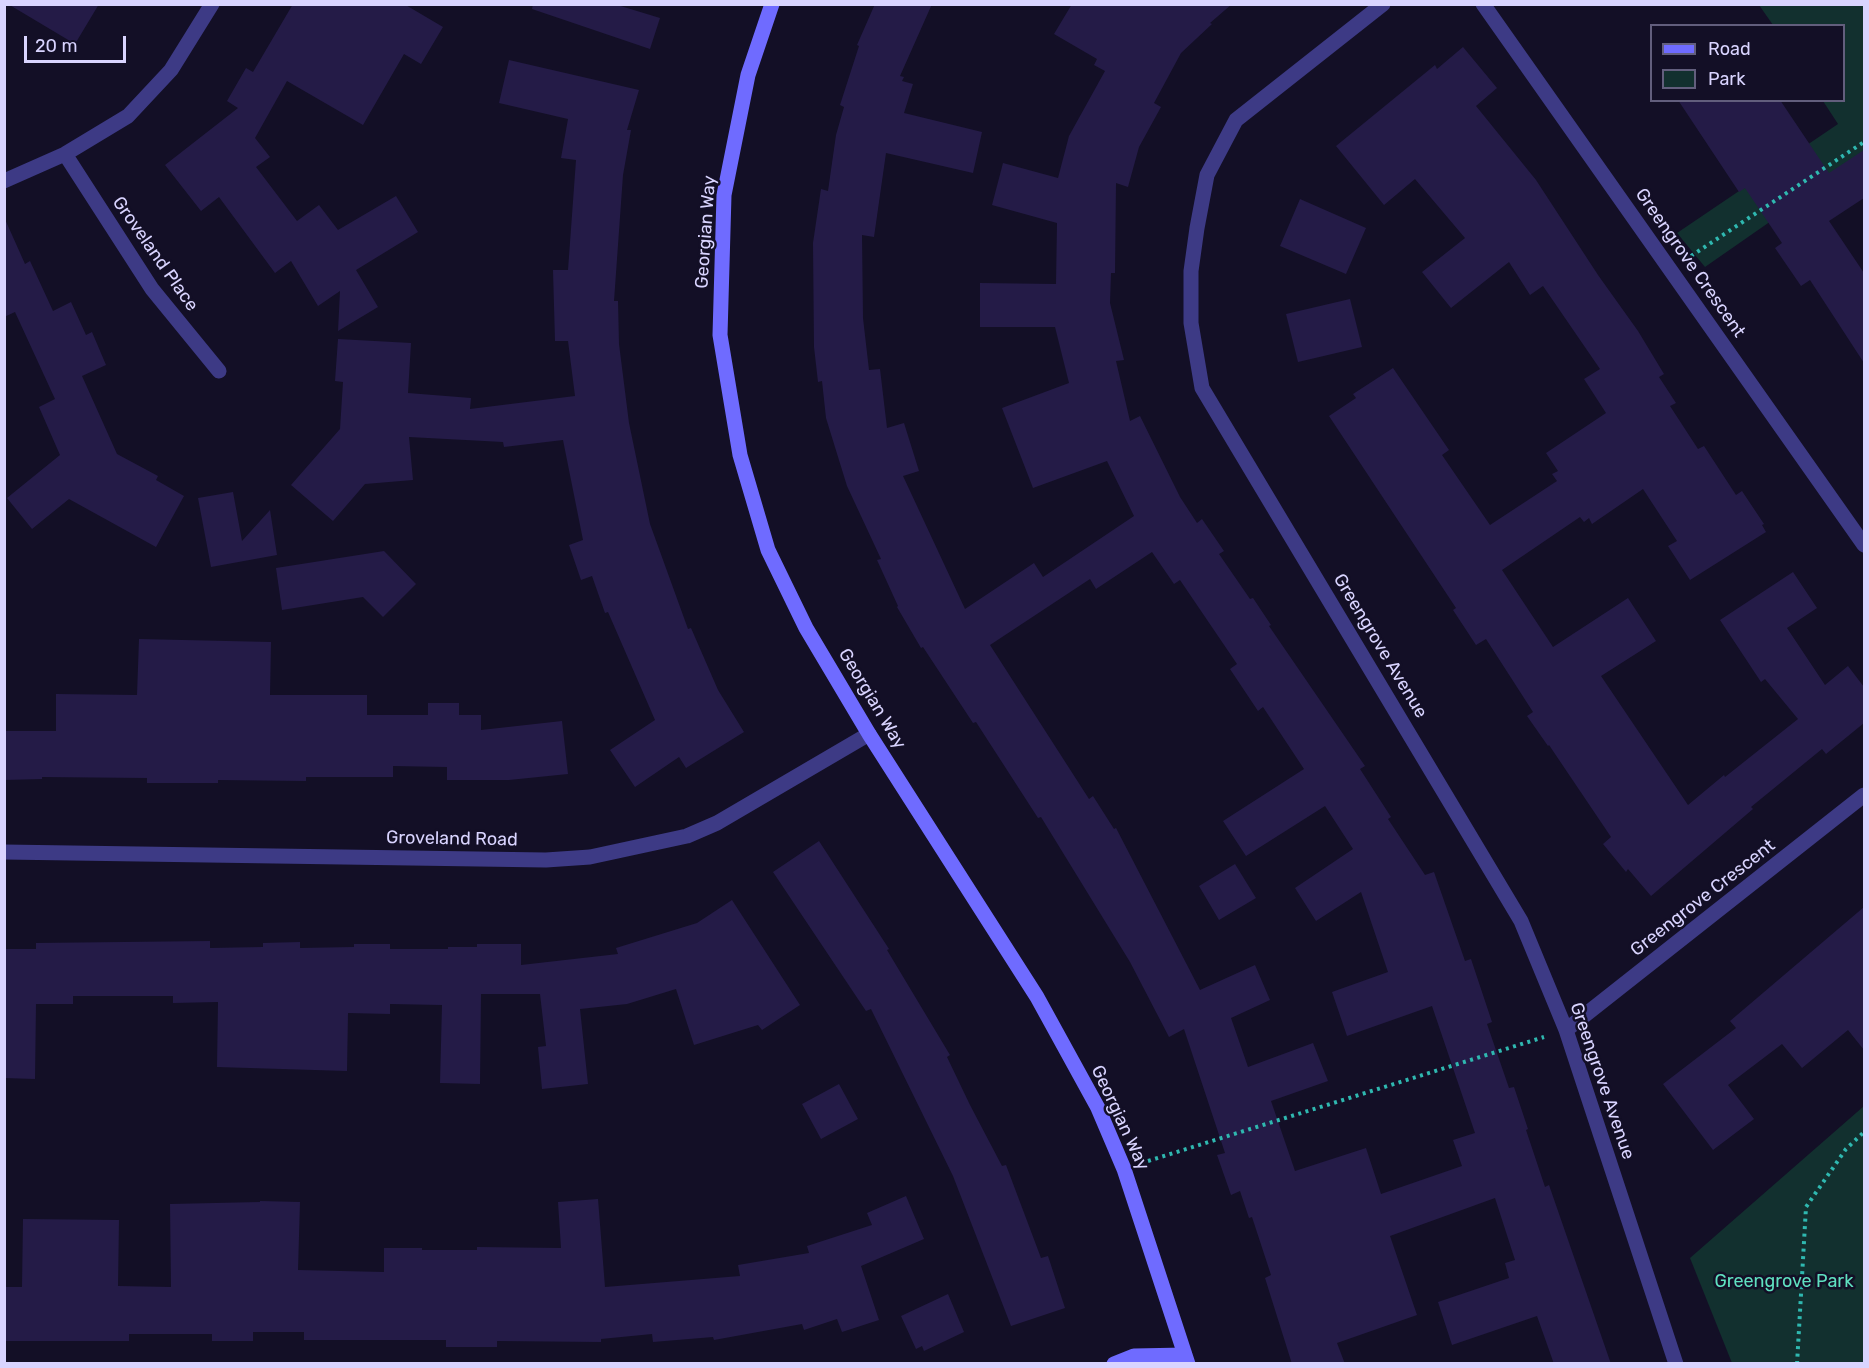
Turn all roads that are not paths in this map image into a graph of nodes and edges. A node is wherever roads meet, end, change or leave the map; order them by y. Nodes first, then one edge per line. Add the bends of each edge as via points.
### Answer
1 (212, 4) edge
2 (772, 4) edge
3 (1383, 4) edge
4 (1483, 4) edge
5 (65, 154) junction
6 (4, 181) edge
7 (219, 371) dead end
8 (1864, 545) edge
9 (869, 734) junction
10 (1864, 795) edge
11 (4, 852) edge
12 (1566, 1030) junction
13 (1182, 1361) edge
14 (1114, 1364) edge
15 (1676, 1364) edge

1 - 5 street via 171,70 128,116
2 - 9 street, Georgian Way via 748,75 724,195 720,335 740,455 768,549 807,628
3 - 12 street, Greengrove Avenue via 1236,120 1207,175 1191,271 1191,323 1202,388 1521,921
4 - 8 street, Greengrove Crescent
5 - 6 street
5 - 7 street, Groveland Place via 152,289
9 - 11 street, Groveland Road via 717,824 687,836 590,857 546,860
9 - 13 street, Georgian Way via 1037,997 1098,1108 1124,1169
10 - 12 street, Greengrove Crescent
12 - 15 street, Greengrove Avenue
13 - 14 street via 1134,1356

